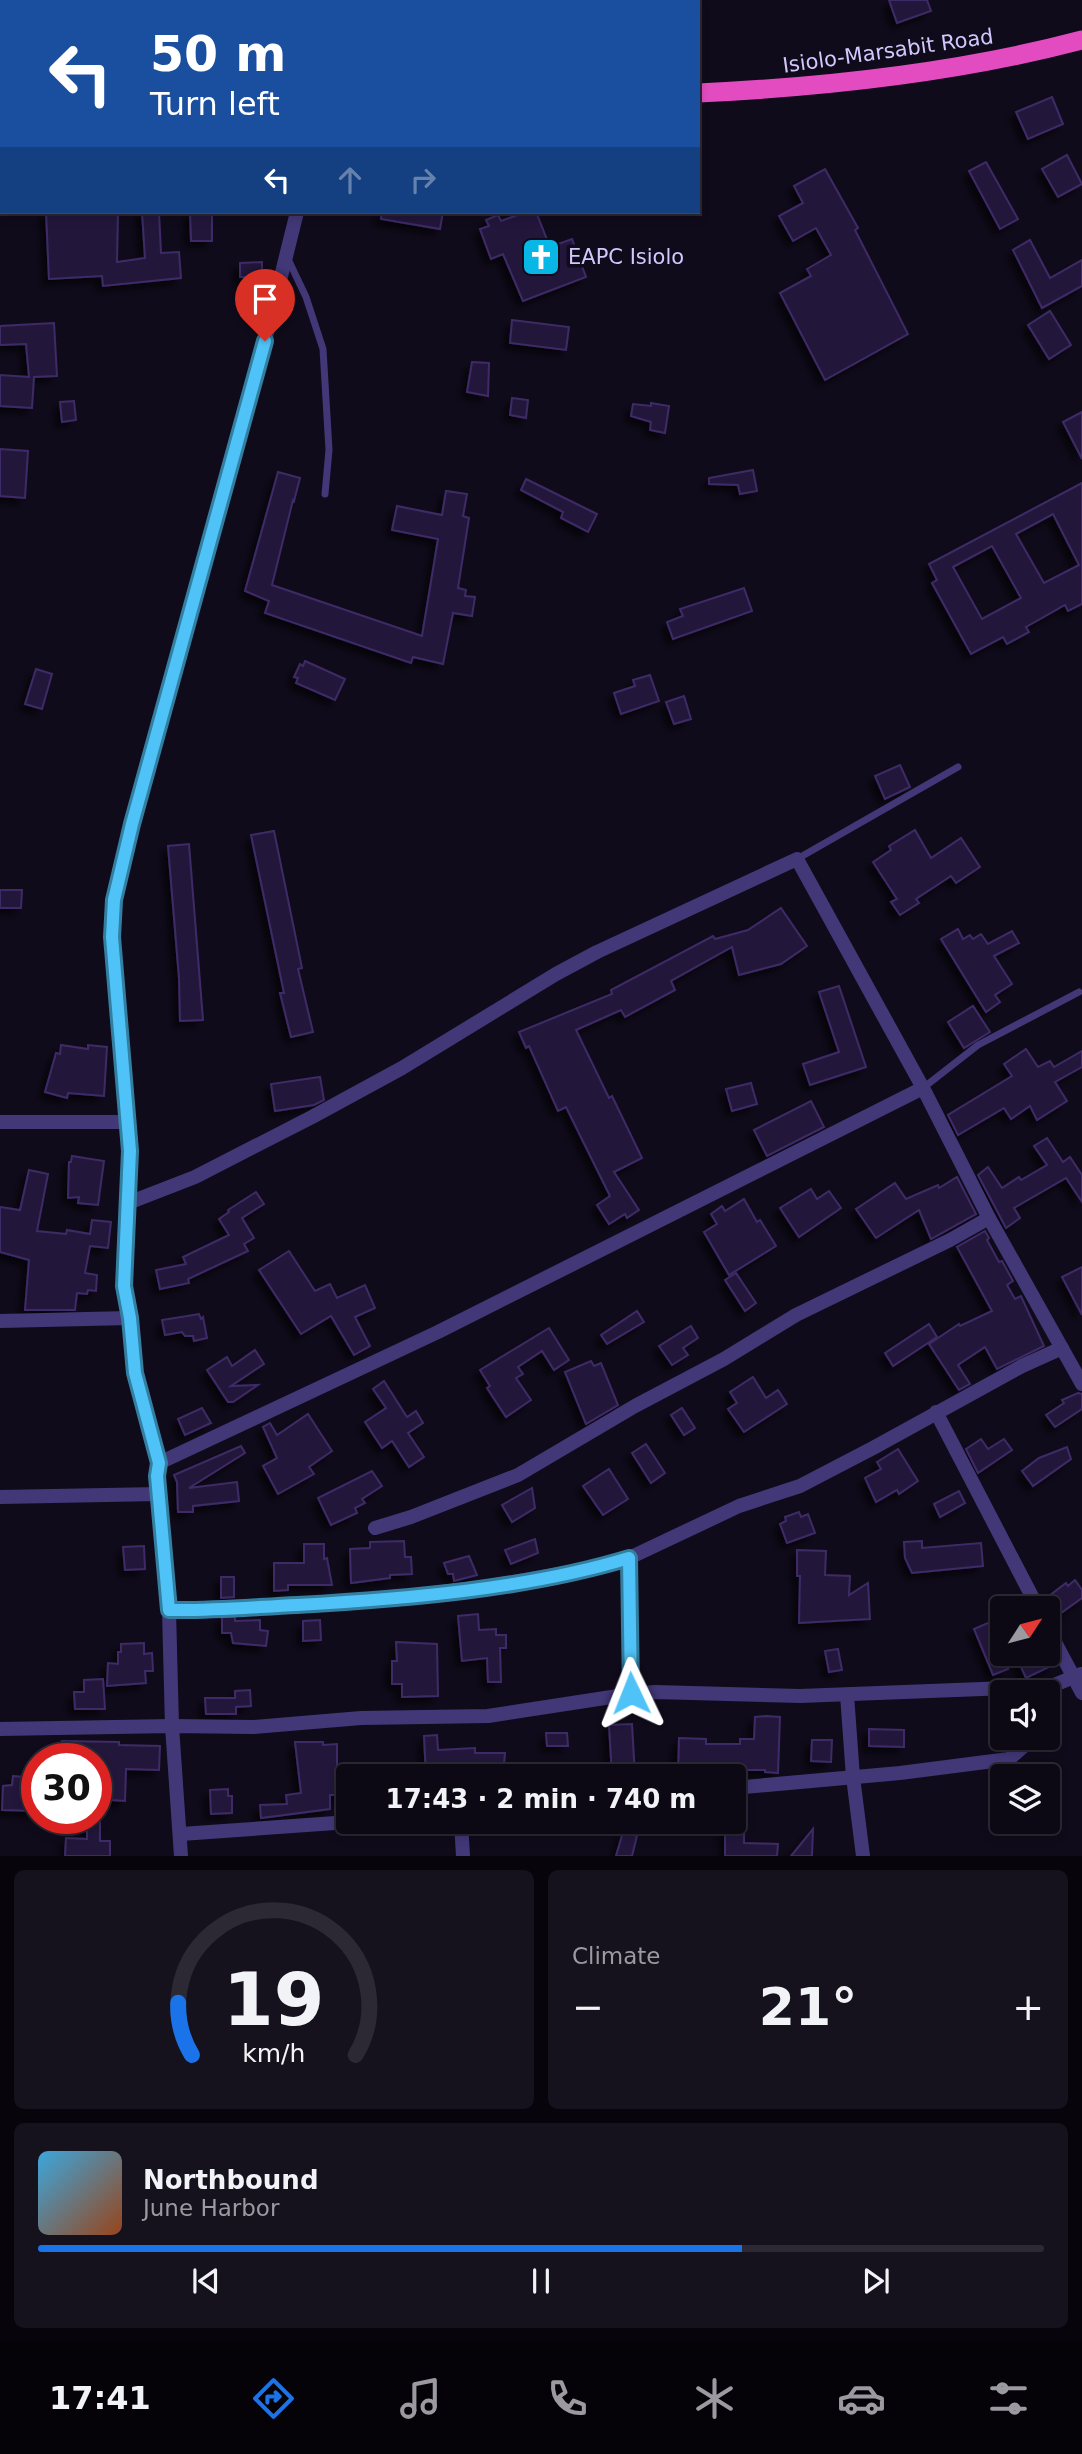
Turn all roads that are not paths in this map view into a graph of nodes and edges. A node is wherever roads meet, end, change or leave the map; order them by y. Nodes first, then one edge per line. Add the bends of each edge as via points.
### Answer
1 (1082, 40) edge
2 (700, 93) edge
3 (297, 214) edge
4 (287, 257) junction
5 (325, 494) dead end
6 (958, 767) dead end
7 (797, 859) junction
8 (1079, 992) dead end
9 (923, 1088) junction
10 (0, 1122) edge
11 (128, 1122) junction
12 (128, 1203) junction
13 (989, 1217) junction
14 (130, 1318) junction
15 (0, 1321) edge
16 (1062, 1348) junction
17 (1082, 1384) edge
18 (936, 1412) junction
19 (159, 1463) junction
20 (159, 1494) junction
21 (0, 1497) edge
22 (375, 1528) dead end
23 (629, 1558) junction
24 (1032, 1596) edge
25 (169, 1610) junction
26 (1060, 1648) edge
27 (1078, 1676) edge
28 (1060, 1683) edge
29 (990, 1689) edge
30 (631, 1693) junction
31 (1082, 1693) edge
32 (847, 1695) junction
33 (172, 1726) junction
34 (0, 1729) edge
35 (1019, 1750) edge
36 (853, 1777) junction
37 (746, 1787) edge
38 (336, 1823) edge
39 (181, 1834) junction
40 (462, 1834) edge
41 (181, 1856) edge
42 (463, 1856) edge
43 (863, 1856) edge

1 - 2 highway, Isiolo-Marsabit Road via 998,60 891,76
3 - 4 street
4 - 5 lane via 323,349 329,450
4 - 11 street via 114,900 112,937
6 - 7 lane
7 - 9 street
7 - 12 street via 597,952 312,1117 195,1177
8 - 9 lane via 978,1045
9 - 13 street
9 - 19 street via 438,1332
10 - 11 street
11 - 12 street
12 - 14 street via 124,1286
13 - 16 street
13 - 22 street via 796,1315 518,1475
14 - 15 street
14 - 19 street via 135,1373
16 - 17 street
16 - 18 street
18 - 23 street via 800,1486 739,1506
18 - 24 street
19 - 20 street
20 - 21 street
20 - 25 street
23 - 25 street via 548,1577 367,1601
23 - 30 street
25 - 33 street
26 - 27 street
27 - 28 street
27 - 31 street
29 - 32 street
30 - 32 street
30 - 33 street via 488,1716 361,1718 253,1727
32 - 36 street
33 - 34 street
33 - 39 street
35 - 36 street via 1009,1759
36 - 37 street
36 - 43 street
38 - 39 street
39 - 41 street
40 - 42 street

